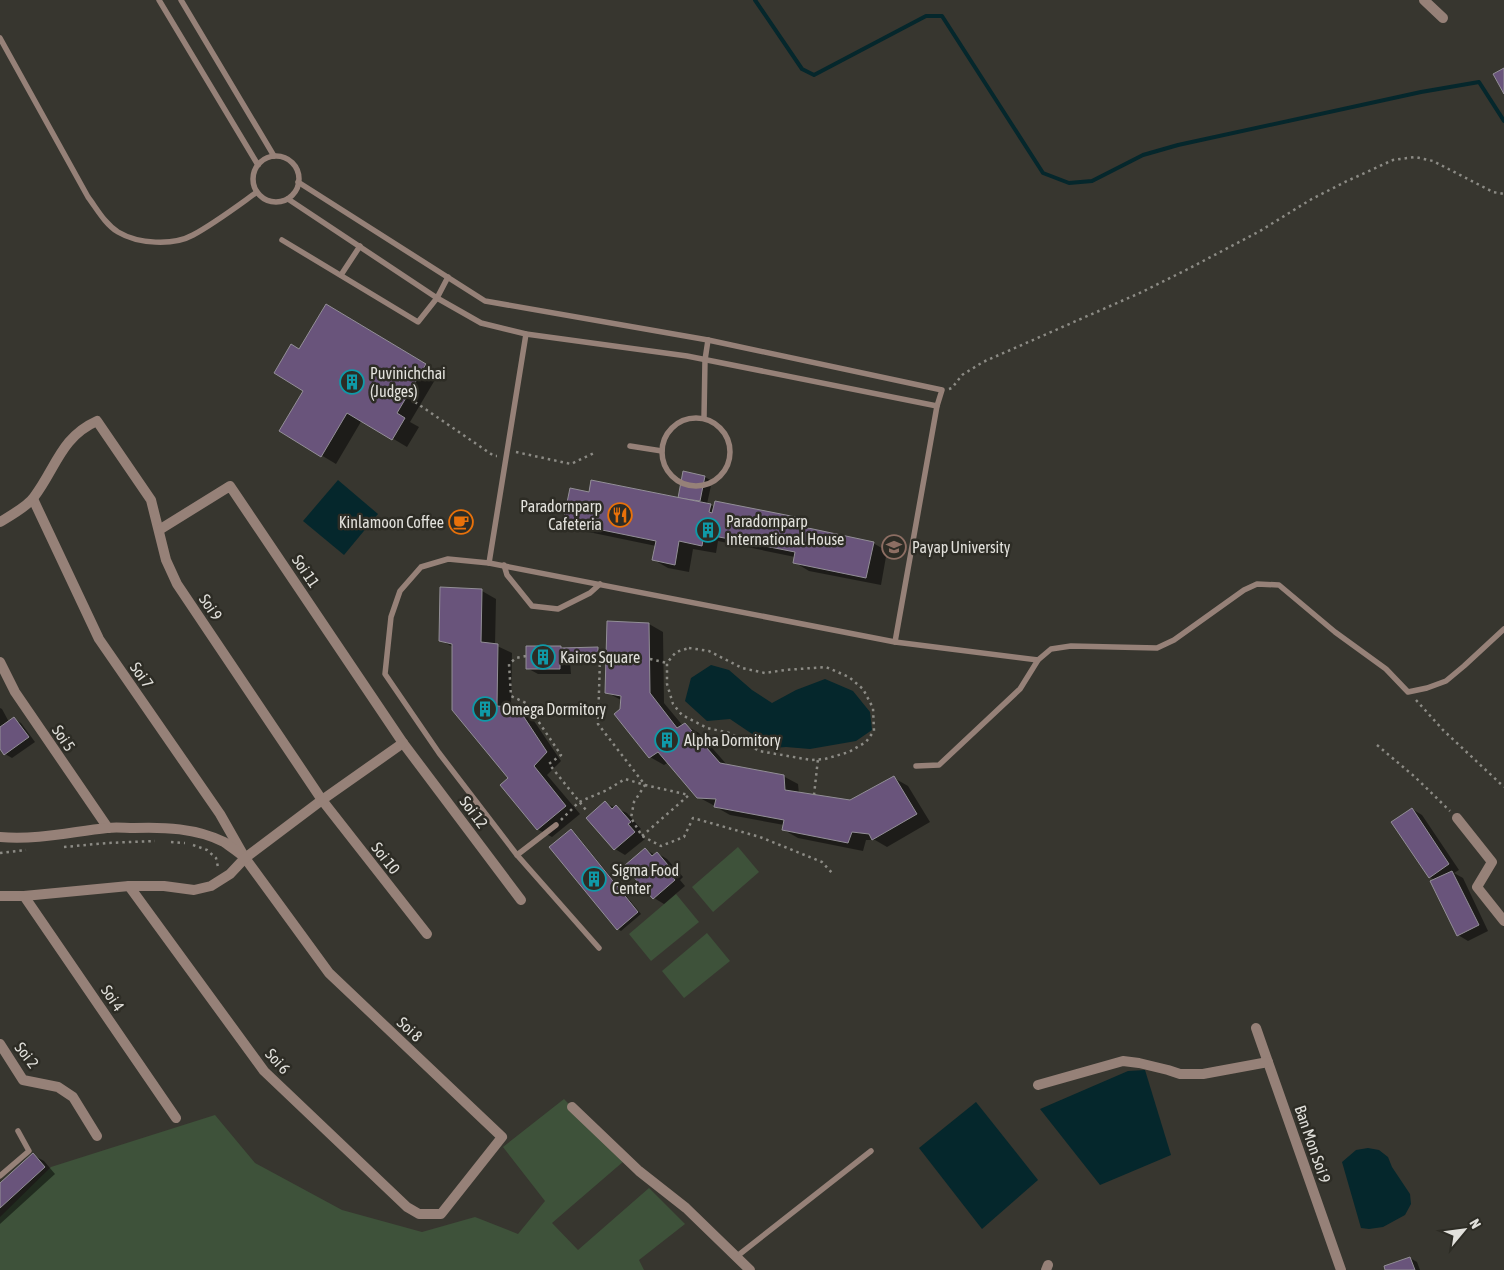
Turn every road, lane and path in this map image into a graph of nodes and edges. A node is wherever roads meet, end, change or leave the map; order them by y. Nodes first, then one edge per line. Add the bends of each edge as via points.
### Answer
1 (159, 0) edge
2 (181, 0) edge
3 (1424, 0) edge
4 (1442, 18) dead end
5 (0, 38) edge
6 (2, 46) edge
7 (274, 156) junction
8 (258, 165) junction
9 (298, 182) junction
10 (257, 192) junction
11 (1504, 194) edge
12 (288, 198) junction
13 (282, 240) dead end
14 (360, 246) junction
15 (341, 275) junction
16 (448, 277) junction
17 (437, 298) junction
18 (526, 334) junction
19 (708, 340) junction
20 (705, 360) junction
21 (942, 390) junction
22 (415, 402) dead end
23 (937, 406) junction
24 (704, 418) junction
25 (630, 446) dead end
26 (662, 451) junction
27 (594, 453) dead end
28 (506, 454) junction
29 (33, 499) junction
30 (0, 522) edge
31 (159, 530) junction
32 (489, 562) junction
33 (504, 566) junction
34 (600, 584) junction
35 (1504, 629) edge
36 (895, 642) junction
37 (526, 656) dead end
38 (560, 658) dead end
39 (650, 659) dead end
40 (1038, 660) junction
41 (0, 662) edge
42 (667, 663) junction
43 (1408, 692) junction
44 (403, 743) junction
45 (1377, 745) dead end
46 (818, 759) junction
47 (916, 766) dead end
48 (645, 785) junction
49 (1504, 787) edge
50 (814, 794) dead end
51 (322, 800) junction
52 (579, 802) junction
53 (586, 810) dead end
54 (1457, 818) joint
55 (556, 825) joint
56 (108, 828) junction
57 (642, 836) junction
58 (0, 837) edge
59 (162, 840) dead end
60 (172, 842) dead end
61 (59, 847) dead end
62 (29, 850) dead end
63 (0, 853) edge
64 (517, 855) junction
65 (245, 858) junction
66 (214, 872) dead end
67 (833, 874) dead end
68 (129, 886) junction
69 (0, 896) edge
70 (24, 896) junction
71 (521, 900) dead end
72 (1504, 921) edge
73 (427, 934) dead end
74 (599, 948) dead end
75 (1256, 1028) dead end
76 (0, 1044) edge
77 (1268, 1062) junction
78 (1038, 1084) dead end
79 (572, 1107) dead end
80 (176, 1118) dead end
81 (18, 1131) dead end
82 (97, 1136) dead end
83 (871, 1151) dead end
84 (0, 1176) edge
85 (441, 1214) joint
86 (736, 1256) junction
87 (750, 1270) edge
88 (1341, 1270) edge

1 - 8 lane
2 - 7 lane
3 - 4 street
5 - 6 lane
6 - 10 lane via 88,197 118,232 142,241 169,242 191,236
7 - 8 lane
7 - 9 lane via 286,158 293,164 298,172
8 - 10 lane via 253,179
9 - 12 lane via 297,189
9 - 16 lane
10 - 12 lane via 268,201 279,202
11 - 21 path via 1493,192 1433,161 1415,157 1393,160 1310,200 1260,231 1142,292 983,362 962,375 952,388
12 - 14 lane
13 - 15 lane
14 - 15 lane
14 - 17 lane
15 - 17 lane via 418,322
16 - 17 lane
16 - 19 lane via 485,300
17 - 18 lane via 481,323
18 - 20 lane
18 - 28 lane
19 - 20 lane
19 - 21 lane
20 - 23 lane
20 - 24 lane
21 - 23 lane
22 - 28 path via 494,456
23 - 36 lane
24 - 26 lane via 688,419 675,425 663,441
24 - 26 lane via 723,431 729,442 728,465 712,483 689,486 678,482 663,463
25 - 26 lane
27 - 28 path via 571,464
28 - 32 lane
29 - 30 street
29 - 31 street, Soi 9 via 68,441 85,426 97,421 151,500
29 - 65 street, Soi 7 via 99,639 220,814
31 - 44 street, Soi 11 via 230,486
31 - 51 street, Soi 9 via 166,560 177,584
32 - 33 lane
32 - 64 lane via 448,559 421,567 400,591 391,617 385,674
33 - 34 lane
33 - 34 lane via 507,575 532,606 558,609 590,593
34 - 36 lane
35 - 43 lane via 1446,681
36 - 40 lane
37 - 52 path via 509,664 511,696 526,703 560,755 549,764
38 - 48 path via 600,659 598,724
39 - 42 path
40 - 43 lane via 1051,649 1072,646 1157,648 1174,640 1244,590 1256,584 1279,585 1386,669
40 - 47 lane via 1020,689 939,765
41 - 56 street, Soi 5 via 15,692
42 - 46 path via 667,684 673,704 682,716 707,728 730,733 759,751
42 - 46 path via 676,652 689,648 709,651 742,668 765,673 826,667 849,676 863,689 872,708 874,730 866,742 848,752
43 - 49 path
44 - 51 street
44 - 71 street, Soi 12
45 - 54 path
46 - 50 path
48 - 52 path via 625,779
48 - 57 path via 634,802 631,818
48 - 57 path via 689,795
51 - 65 street
51 - 73 street, Soi 10
52 - 53 path
52 - 55 path
54 - 72 street via 1492,862 1477,887
55 - 64 lane
56 - 58 street via 22,839
56 - 65 street via 186,830 224,842
57 - 67 path via 661,846 684,838 694,818 760,837 822,862
59 - 61 path
60 - 66 path via 207,850 216,858 218,867
62 - 63 path
64 - 74 lane
65 - 68 street via 230,874 211,886 194,890
65 - 85 street, Soi 8 via 329,974 502,1137
68 - 70 street
68 - 85 street, Soi 6 via 264,1071 407,1207 419,1214
69 - 70 street
70 - 80 street, Soi 4
75 - 77 street, Ban Mon Soi 9
76 - 82 street, Soi 2 via 23,1080 58,1087 73,1097
77 - 78 street via 1204,1074 1180,1074 1139,1062 1123,1061
77 - 88 street, Ban Mon Soi 9
79 - 86 street
81 - 84 lane via 29,1151
83 - 86 lane
86 - 87 street

